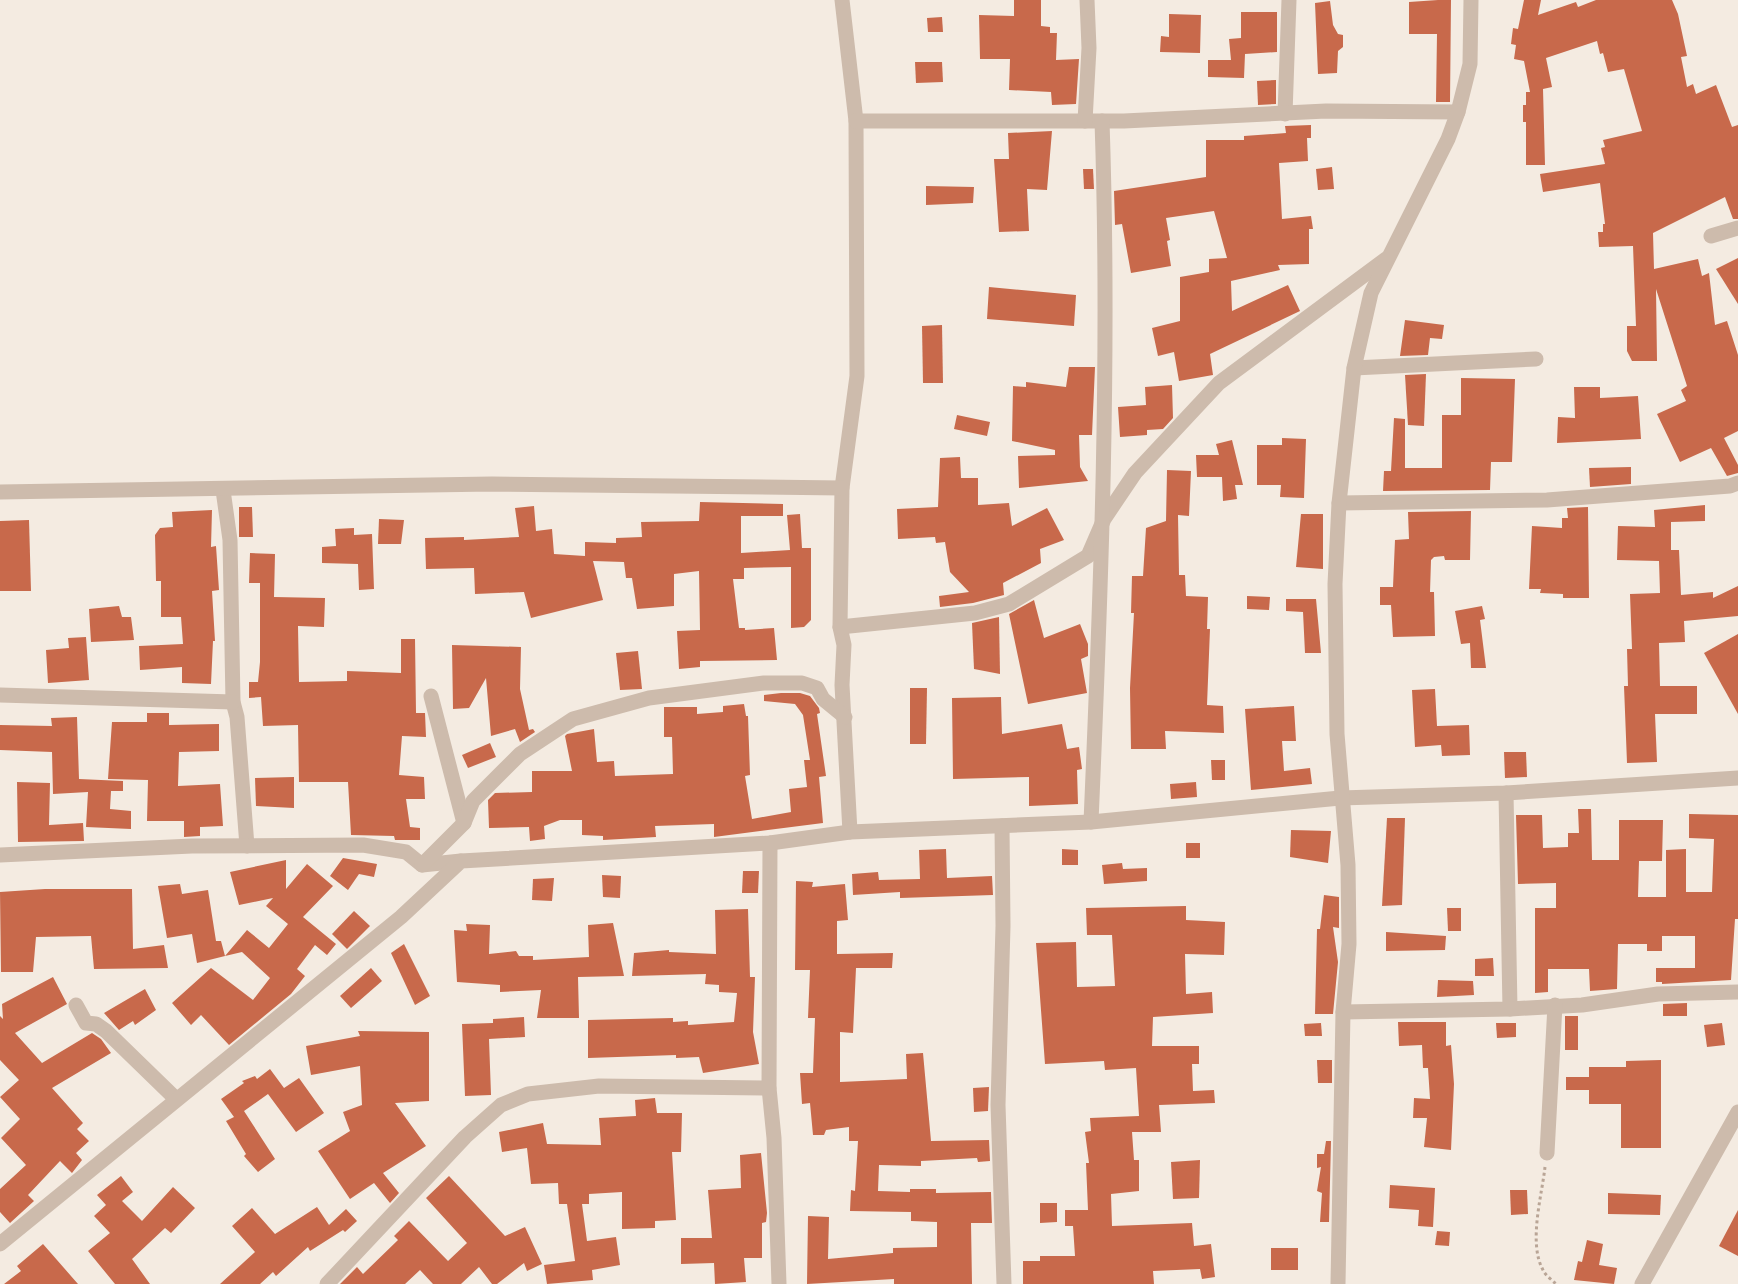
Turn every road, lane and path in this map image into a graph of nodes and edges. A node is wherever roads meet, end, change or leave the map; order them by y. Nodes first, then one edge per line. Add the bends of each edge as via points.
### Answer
1 (842, 0) edge
2 (1087, 0) edge
3 (1289, 0) edge
4 (1471, 0) edge
5 (1458, 112) junction
6 (1285, 114) junction
7 (856, 121) junction
8 (1085, 122) junction
9 (1102, 122) junction
10 (1738, 228) edge
11 (1711, 236) dead end
12 (1390, 256) junction
13 (1371, 293) junction
14 (1334, 297) junction
15 (1536, 359) dead end
16 (1354, 368) junction
17 (1738, 483) edge
18 (842, 488) junction
19 (223, 490) junction
20 (0, 492) edge
21 (1339, 503) junction
22 (1104, 519) junction
23 (840, 627) junction
24 (0, 695) edge
25 (431, 696) dead end
26 (233, 702) junction
27 (845, 717) junction
28 (1738, 778) edge
29 (1506, 793) junction
30 (1340, 798) junction
31 (1091, 822) junction
32 (464, 823) junction
33 (1002, 826) junction
34 (850, 832) junction
35 (770, 843) junction
36 (248, 846) junction
37 (0, 855) edge
38 (461, 861) junction
39 (422, 866) junction
40 (1738, 992) edge
41 (76, 1005) dead end
42 (1555, 1005) junction
43 (1510, 1009) junction
44 (1342, 1012) junction
45 (769, 1088) junction
46 (176, 1099) junction
47 (1738, 1112) edge
48 (1547, 1153) joint
49 (0, 1244) edge
50 (327, 1284) edge
51 (774, 1284) edge
52 (779, 1284) edge
53 (1004, 1284) edge
54 (1338, 1284) edge
55 (1556, 1284) edge
56 (1642, 1284) edge

1 - 7 street
2 - 8 street
3 - 6 street
4 - 5 street via 1470,64
5 - 6 street
5 - 12 street
6 - 9 street
7 - 8 street
7 - 18 street via 857,376
8 - 9 street
9 - 22 street via 1106,226
10 - 11 street
12 - 13 street
12 - 14 street
13 - 14 street
13 - 16 street
14 - 22 street via 1219,383 1135,473
15 - 16 street
16 - 21 street
17 - 21 street via 1547,500
18 - 19 street via 492,484
18 - 23 street
19 - 20 street
19 - 26 street via 231,552
21 - 30 street via 1335,584
22 - 23 street via 1088,556 1009,604 975,613
22 - 31 street
23 - 27 street
24 - 26 street
25 - 32 street
26 - 36 street
27 - 32 street via 823,699 817,688 802,683 765,683 649,698 573,719 520,754 473,801
27 - 34 street
28 - 29 street
29 - 30 street
29 - 43 street
30 - 31 street
30 - 44 street via 1348,865 1349,944
31 - 33 street
32 - 39 street
33 - 34 street
33 - 53 street via 998,1105
34 - 35 street
35 - 38 street
35 - 45 street
36 - 37 street
36 - 39 street via 363,844 406,852
38 - 39 street
38 - 46 street via 401,917
40 - 42 street via 1658,994
41 - 46 street via 86,1023 96,1024 106,1032
42 - 43 street
42 - 48 street
43 - 44 street
44 - 54 street
45 - 50 street via 599,1086 528,1094 501,1105 465,1137
45 - 52 street
46 - 49 street
47 - 56 street
48 - 55 path via 1536,1237 1543,1270
51 - 52 street

